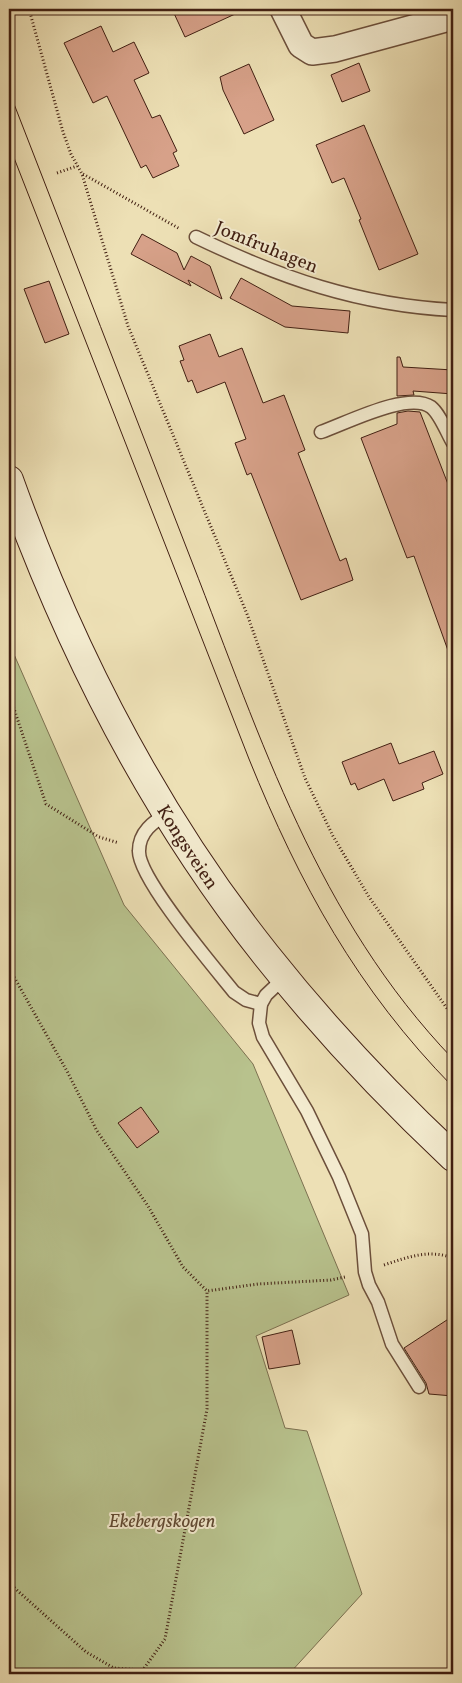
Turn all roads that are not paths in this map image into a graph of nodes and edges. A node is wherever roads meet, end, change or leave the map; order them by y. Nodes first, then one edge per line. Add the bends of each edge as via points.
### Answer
1 (283, 9) edge
2 (453, 17) edge
3 (196, 237) road end
4 (453, 310) edge
5 (321, 432) dead end
6 (453, 443) edge
7 (9, 480) edge
8 (168, 813) junction
9 (284, 978) junction
10 (261, 1004) junction
11 (453, 1157) edge
12 (419, 1387) dead end

1 - 2 street via 301,45 312,52 335,49
3 - 4 lane, Jomfruhagen via 258,267 312,286 389,304
5 - 6 lane via 398,402 419,401 432,408
7 - 8 main road, Kongsveien via 42,566 92,679 129,750
8 - 9 main road, Kongsveien via 236,916
8 - 10 lane via 147,829 139,848 142,866 163,899 239,996
9 - 10 lane
9 - 11 main road, Kongsveien via 374,1080
10 - 12 lane via 259,1023 263,1037 307,1111 354,1212 362,1234 365,1272 392,1344

